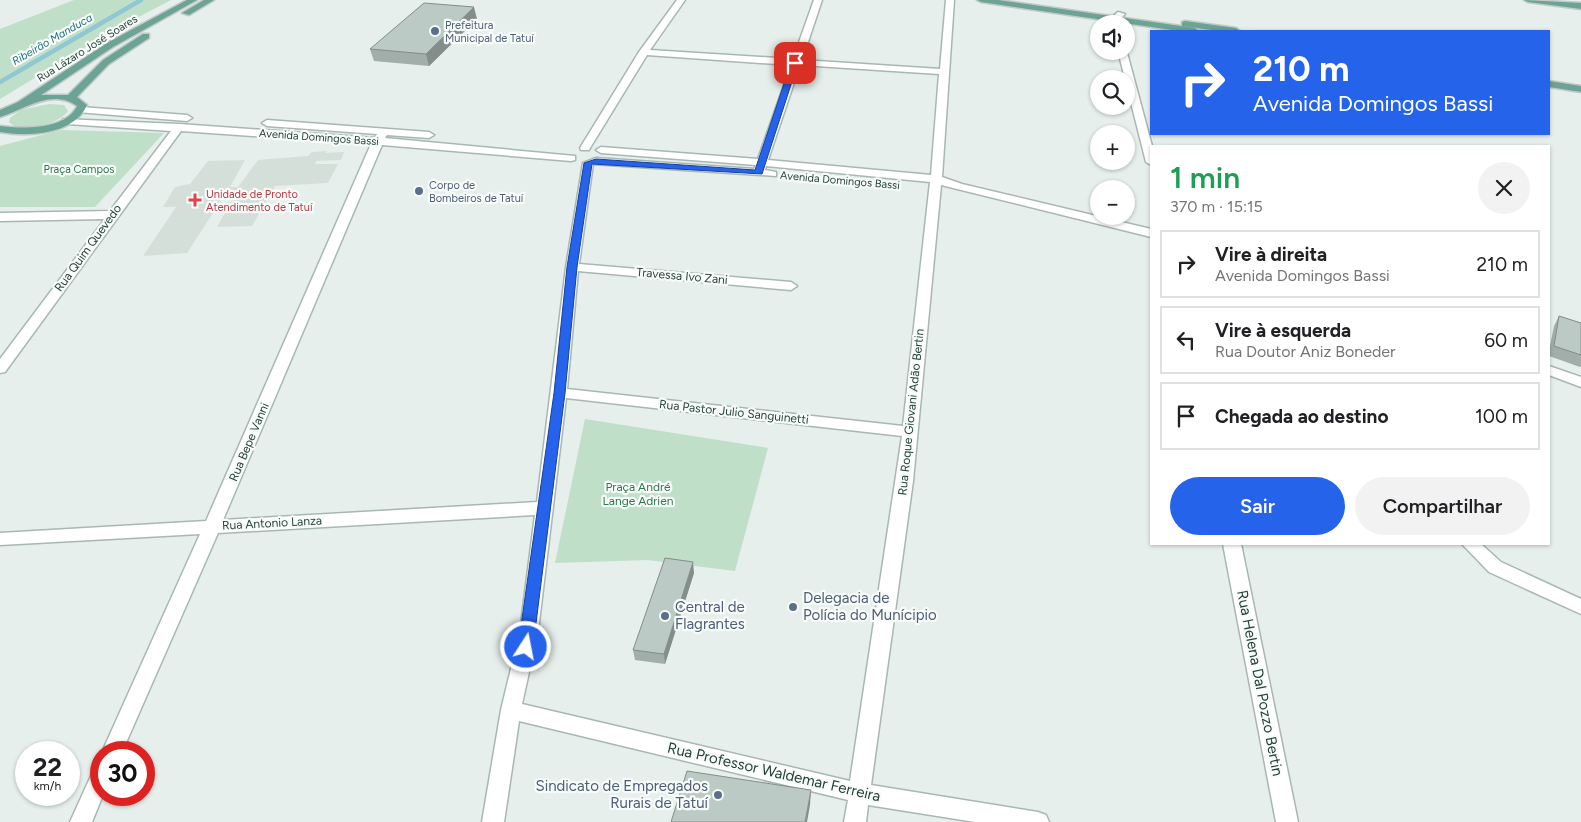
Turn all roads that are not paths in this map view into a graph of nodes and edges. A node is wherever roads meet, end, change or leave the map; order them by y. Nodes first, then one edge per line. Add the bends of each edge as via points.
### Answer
1 (193, 0) edge
2 (210, 0) edge
3 (681, 0) edge
4 (818, 0) edge
5 (950, 0) edge
6 (981, 0) edge
7 (1022, 0) edge
8 (1528, 0) edge
9 (1581, 6) edge
10 (1090, 15) edge
11 (1097, 15) edge
12 (1135, 21) edge
13 (1135, 22) edge
14 (1188, 30) edge
15 (1226, 30) edge
16 (644, 52) junction
17 (1125, 60) edge
18 (795, 63) junction
19 (946, 72) junction
20 (1550, 77) edge
21 (1581, 81) edge
22 (1550, 84) edge
23 (1581, 89) edge
24 (71, 98) junction
25 (21, 104) junction
26 (81, 110) junction
27 (0, 114) edge
28 (67, 121) junction
29 (179, 128) junction
30 (0, 129) edge
31 (38, 130) junction
32 (382, 136) junction
33 (0, 141) edge
34 (586, 155) junction
35 (1150, 158) edge
36 (760, 167) junction
37 (935, 184) junction
38 (112, 215) junction
39 (0, 217) edge
40 (1150, 233) edge
41 (572, 267) junction
42 (791, 286) dead end
43 (0, 369) edge
44 (1550, 370) edge
45 (1581, 382) edge
46 (559, 393) junction
47 (910, 432) junction
48 (545, 508) junction
49 (212, 527) junction
50 (0, 539) edge
51 (1232, 545) edge
52 (1471, 545) edge
53 (1581, 607) edge
54 (511, 710) junction
55 (117, 741) edge
56 (858, 793) junction
57 (90, 800) edge
58 (80, 822) edge
59 (493, 822) edge
60 (855, 822) edge
61 (1038, 822) edge
62 (1287, 822) edge

1 - 25 main road, Rua Lázaro José Soares via 110,45
2 - 24 main road, Rua Lázaro José Soares via 106,62
3 - 16 street
4 - 18 street
5 - 19 street, Rua Roque Giovani Adão Bertin
6 - 10 main road
7 - 11 main road
8 - 9 main road
12 - 15 main road
13 - 14 main road
16 - 18 street
16 - 34 street
17 - 35 street
18 - 19 street
18 - 36 street
19 - 37 street, Rua Roque Giovani Adão Bertin
20 - 21 main road
22 - 23 main road
24 - 25 main road via 48,98
24 - 26 main road via 82,105
25 - 27 main road
26 - 28 main road
26 - 32 street, Avenida Domingos Bassi
28 - 29 street, Avenida Domingos Bassi
28 - 31 main road
29 - 32 street, Avenida Domingos Bassi
29 - 38 street, Rua Quim Quevedo
30 - 31 main road
31 - 33 main road
32 - 34 street, Avenida Domingos Bassi
32 - 49 street, Rua Bepe Vanni
34 - 36 street, Avenida Domingos Bassi
34 - 41 street
36 - 37 street, Avenida Domingos Bassi
37 - 40 street, Avenida Domingos Bassi
37 - 47 street, Rua Roque Giovani Adão Bertin
38 - 39 street
38 - 43 street, Rua Quim Quevedo
41 - 42 street, Travessa Ivo Zani
41 - 46 street
44 - 45 street
46 - 47 street, Rua Pastor Julio Sanguinetti
46 - 48 street
47 - 56 street, Rua Roque Giovani Adão Bertin
48 - 49 street, Rua Antonio Lanza
48 - 54 street via 529,631
49 - 50 street, Rua Antonio Lanza
49 - 55 street, Rua Bepe Vanni
51 - 62 street, Rua Helena Dal Pozzo Bertin
52 - 53 street via 1495,567
54 - 56 street, Rua Professor Waldemar Ferreira
54 - 59 street
56 - 60 street, Rua Roque Giovani Adão Bertin
56 - 61 street, Rua Professor Waldemar Ferreira
57 - 58 street

